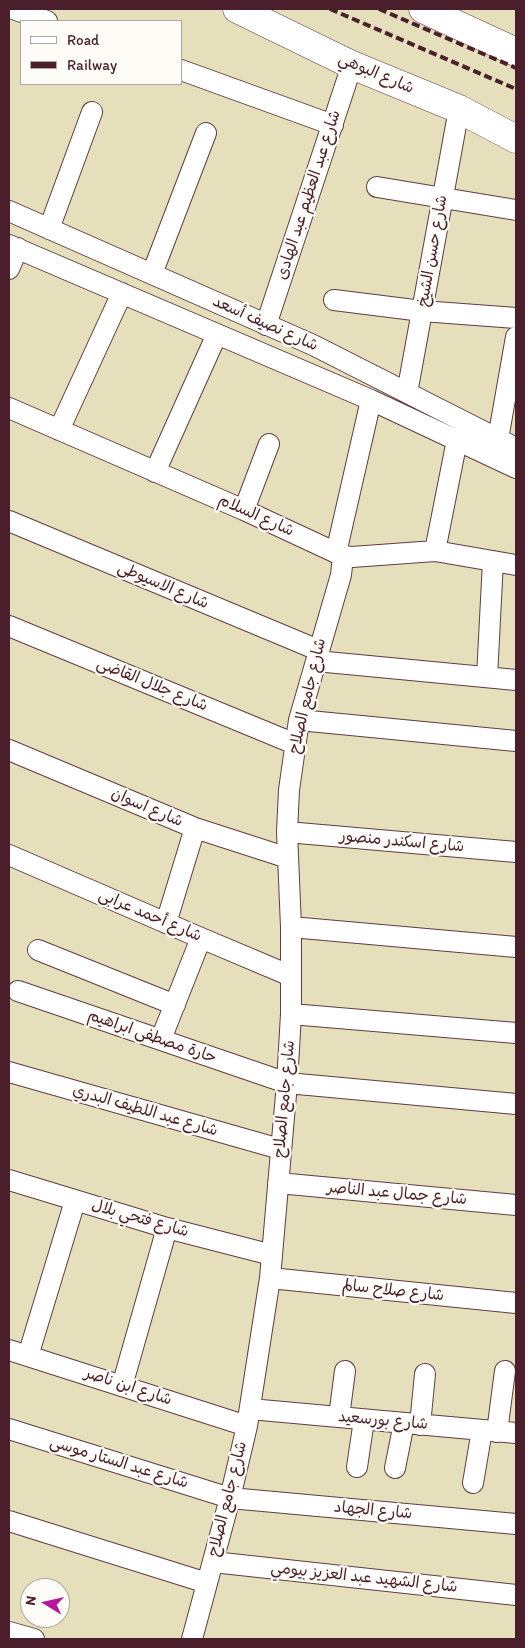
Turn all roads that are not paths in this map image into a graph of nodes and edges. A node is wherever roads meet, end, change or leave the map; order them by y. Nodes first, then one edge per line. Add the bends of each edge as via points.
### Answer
1 (13, 9) edge
2 (237, 9) edge
3 (424, 9) edge
4 (44, 20) edge
5 (516, 52) edge
6 (352, 65) junction
7 (182, 70) edge
8 (459, 110) junction
9 (92, 112) dead end
10 (332, 125) junction
11 (206, 133) dead end
12 (516, 139) edge
13 (376, 186) dead end
14 (443, 198) junction
15 (516, 210) edge
16 (9, 211) edge
17 (49, 228) junction
18 (13, 247) edge
19 (9, 269) edge
20 (152, 274) junction
21 (122, 293) junction
22 (334, 300) dead end
23 (422, 311) junction
24 (516, 318) edge
25 (266, 325) junction
26 (217, 334) junction
27 (516, 337) edge
28 (407, 393) junction
29 (370, 400) junction
30 (511, 400) edge
31 (9, 408) edge
32 (59, 430) junction
33 (498, 439) junction
34 (457, 440) junction
35 (269, 444) dead end
36 (516, 448) edge
37 (516, 468) edge
38 (155, 472) junction
39 (244, 510) junction
40 (9, 521) edge
41 (434, 551) junction
42 (339, 554) junction
43 (493, 561) junction
44 (516, 565) edge
45 (9, 626) edge
46 (317, 656) junction
47 (486, 677) junction
48 (516, 680) edge
49 (299, 720) junction
50 (516, 740) edge
51 (295, 744) junction
52 (9, 750) edge
53 (195, 828) junction
54 (287, 832) junction
55 (516, 852) edge
56 (9, 857) edge
57 (288, 858) junction
58 (166, 923) junction
59 (291, 927) junction
60 (201, 938) junction
61 (516, 947) edge
62 (38, 950) dead end
63 (291, 976) junction
64 (18, 991) dead end
65 (174, 1005) junction
66 (291, 1014) junction
67 (516, 1034) edge
68 (161, 1039) junction
69 (9, 1072) edge
70 (287, 1083) junction
71 (516, 1104) edge
72 (280, 1149) junction
73 (9, 1180) edge
74 (278, 1183) junction
75 (76, 1200) junction
76 (516, 1205) edge
77 (167, 1228) junction
78 (272, 1255) junction
79 (270, 1278) junction
80 (516, 1303) edge
81 (9, 1350) edge
82 (28, 1356) junction
83 (346, 1371) dead end
84 (505, 1371) dead end
85 (425, 1374) dead end
86 (122, 1386) junction
87 (248, 1417) junction
88 (339, 1417) junction
89 (364, 1420) junction
90 (412, 1424) junction
91 (9, 1429) edge
92 (498, 1432) edge
93 (357, 1466) dead end
94 (396, 1468) dead end
95 (473, 1483) dead end
96 (230, 1498) junction
97 (9, 1521) edge
98 (516, 1524) edge
99 (212, 1562) junction
100 (207, 1583) junction
101 (516, 1595) edge
102 (9, 1632) edge
103 (199, 1638) edge
104 (34, 1639) edge

1 - 4 street
2 - 6 street, شارع البوهي
3 - 5 street
6 - 8 street, شارع البوهي
6 - 10 street, شارع عبد العظيم عبد الهادى
7 - 10 street
8 - 12 street, شارع البوهي
8 - 14 street, شارع حسن الشيخ
9 - 17 street
10 - 25 street, شارع عبد العظيم عبد الهادى
11 - 20 street
13 - 14 street
14 - 15 street
14 - 23 street, شارع حسن الشيخ
16 - 17 street, شارع نصيف أسعد
17 - 20 street, شارع نصيف أسعد
18 - 19 street
18 - 21 street, شارع نصيف أسعد
20 - 25 street, شارع نصيف أسعد
21 - 26 street, شارع نصيف أسعد
21 - 32 street
22 - 23 street
23 - 24 street
23 - 28 street, شارع حسن الشيخ
25 - 28 street, شارع نصيف أسعد
26 - 29 street, شارع نصيف أسعد
26 - 38 street
27 - 30 street
28 - 33 street, شارع نصيف أسعد
29 - 34 street, شارع نصيف أسعد
29 - 42 street, شارع جامع الصلاح
30 - 33 street
31 - 32 street, شارع السلام
32 - 38 street, شارع السلام
33 - 36 street, شارع نصيف أسعد
34 - 37 street, شارع نصيف أسعد
34 - 41 street
35 - 39 street
38 - 39 street, شارع السلام
39 - 42 street, شارع السلام
40 - 46 street, شارع الاسيوطى
41 - 42 street, شارع السلام via 352,557
41 - 43 street, شارع السلام
42 - 46 street, شارع جامع الصلاح via 341,574
43 - 44 street, شارع السلام
43 - 47 street
45 - 51 street, شارع جلال القاضى
46 - 47 street, شارع الاسيوطى
46 - 49 street, شارع جامع الصلاح
47 - 48 street, شارع الاسيوطى
49 - 50 street
49 - 51 street, شارع جامع الصلاح
51 - 54 street, شارع جامع الصلاح
52 - 53 street, شارع اسوان
53 - 57 street, شارع اسوان
53 - 58 street
54 - 55 street, شارع اسكندر منصور
54 - 57 street, شارع جامع الصلاح
56 - 58 street, شارع أحمد عرابى
57 - 59 street, شارع جامع الصلاح
58 - 60 street, شارع أحمد عرابى
59 - 61 street
59 - 63 street, شارع جامع الصلاح
60 - 63 street, شارع أحمد عرابى
60 - 65 street
62 - 65 street
63 - 66 street, شارع جامع الصلاح
64 - 68 street, حارة مصطفى ابراهيم
65 - 68 street
66 - 67 street
66 - 70 street, شارع جامع الصلاح
68 - 70 street, حارة مصطفى ابراهيم
69 - 72 street, شارع عبد اللطيف البدري
70 - 71 street, حارة مصطفى ابراهيم
70 - 72 street, شارع جامع الصلاح
72 - 74 street, شارع جامع الصلاح
73 - 75 street, شارع فتحي بلال
74 - 76 street, شارع جمال عبد الناصر
74 - 78 street, شارع جامع الصلاح
75 - 77 street, شارع فتحي بلال
75 - 82 street
77 - 78 street, شارع فتحي بلال
77 - 86 street
78 - 79 street, شارع جامع الصلاح
79 - 80 street, شارع صلاح سالم
79 - 87 street, شارع جامع الصلاح
81 - 82 street, شارع ابن ناصر
82 - 86 street, شارع ابن ناصر
83 - 88 street
84 - 92 street
85 - 90 street
86 - 87 street, شارع ابن ناصر
87 - 88 street, شارع بورسعيد
87 - 96 street, شارع جامع الصلاح
88 - 89 street, شارع بورسعيد
89 - 90 street, شارع بورسعيد
89 - 93 street
90 - 92 street, شارع بورسعيد
90 - 94 street
91 - 96 street, شارع عبد الستار موسى
92 - 95 street
96 - 98 street, شارع الجهاد
96 - 99 street, شارع جامع الصلاح
97 - 100 street
99 - 100 street, شارع جامع الصلاح
99 - 101 street, شارع الشهيد عبد العزيز بيومي
100 - 103 street, شارع جامع الصلاح
102 - 104 street

